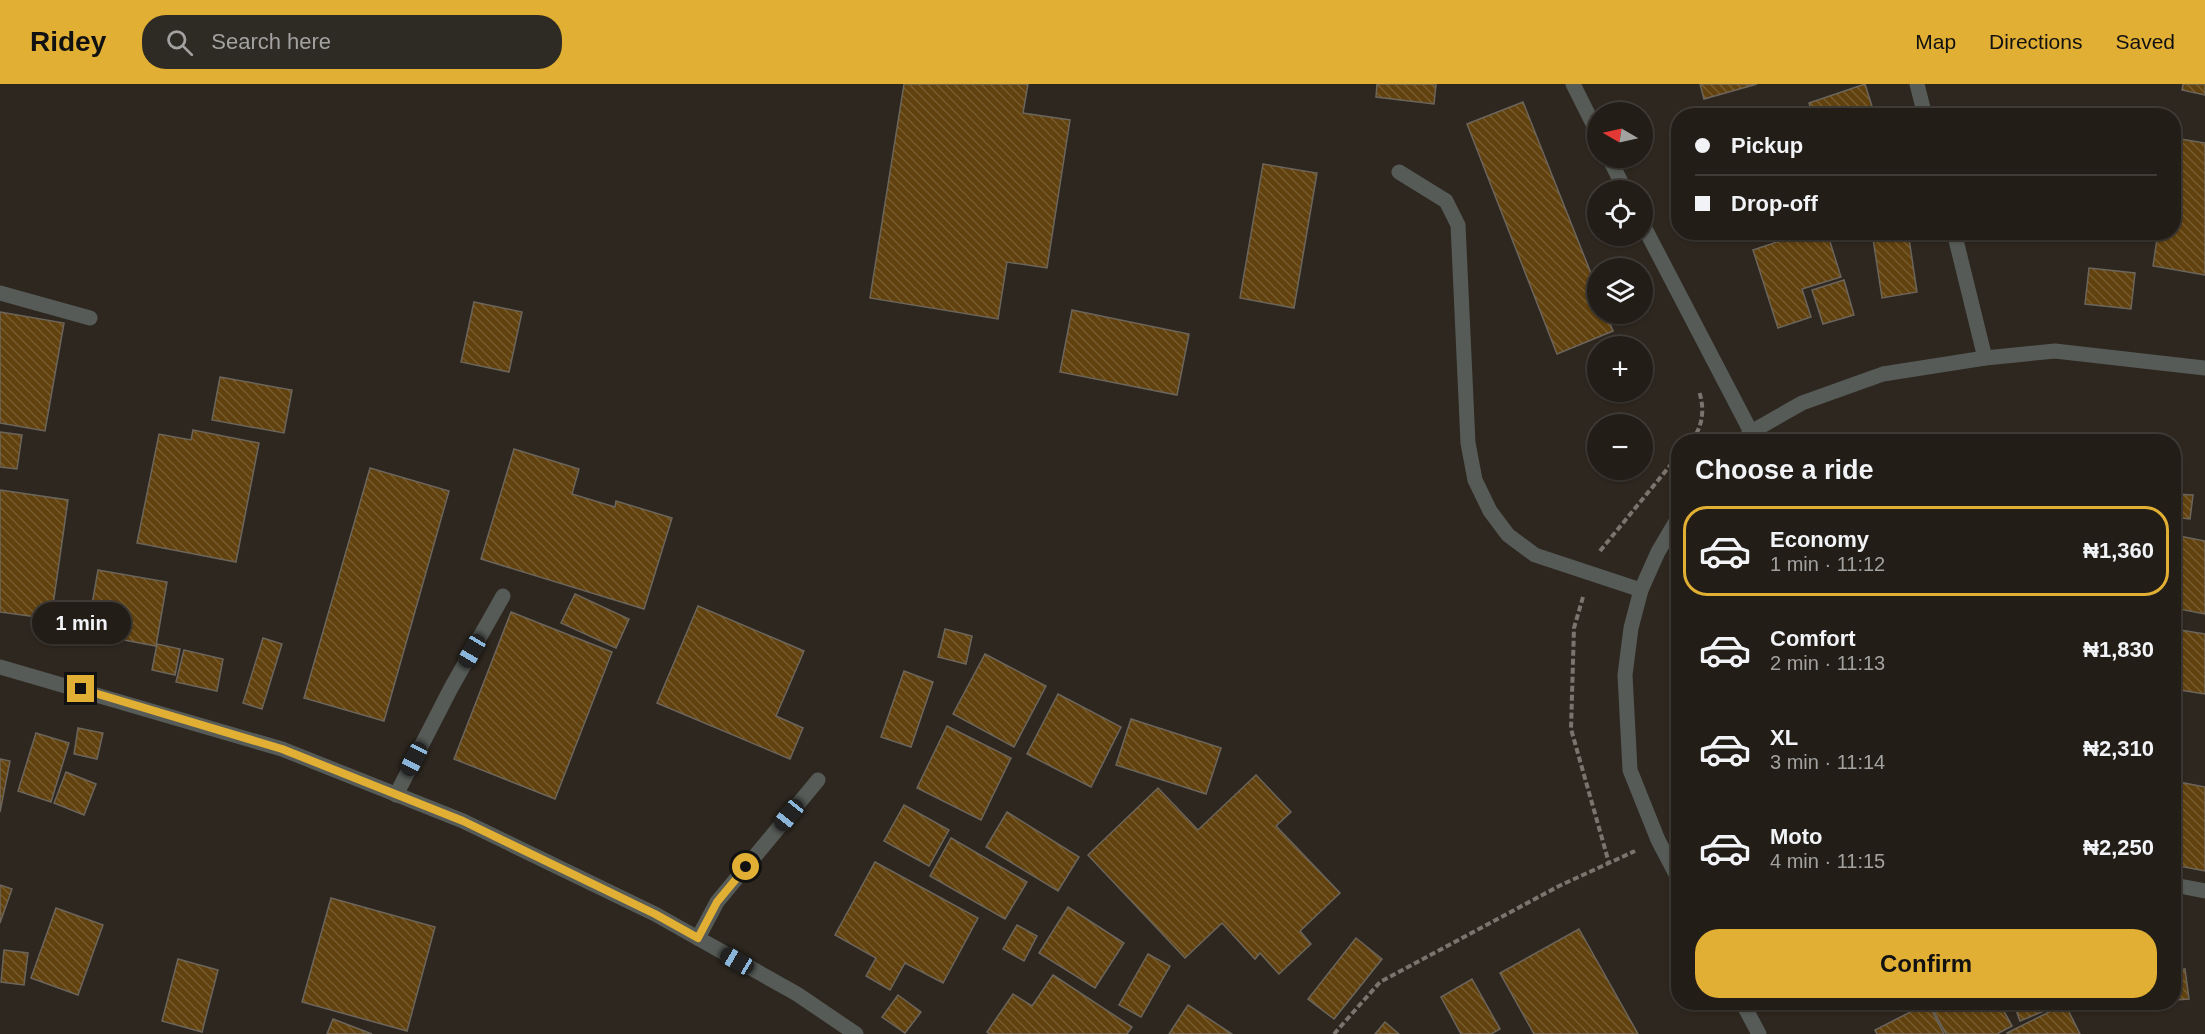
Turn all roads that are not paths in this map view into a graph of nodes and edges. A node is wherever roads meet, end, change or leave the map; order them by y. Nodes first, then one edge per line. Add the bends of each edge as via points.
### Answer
1 (1573, 84) edge
2 (1917, 84) edge
3 (1923, 108) edge
4 (1587, 112) edge
5 (1399, 172) dead end
6 (1956, 240) edge
7 (1653, 245) edge
8 (0, 293) edge
9 (90, 318) dead end
10 (1985, 358) junction
11 (2205, 368) edge
12 (1746, 434) edge
13 (1752, 434) edge
14 (1671, 530) edge
15 (1641, 590) junction
16 (504, 596) dead end
17 (0, 667) edge
18 (818, 780) dead end
19 (396, 795) junction
20 (1671, 865) edge
21 (2181, 886) edge
22 (2205, 891) edge
23 (698, 938) junction
24 (1746, 1010) edge
25 (856, 1034) edge
26 (1759, 1034) edge

1 - 4 street
2 - 3 street
5 - 15 street via 1446,201 1458,225 1468,444 1475,480 1490,510 1508,536 1535,555
6 - 10 street
7 - 12 street
8 - 9 street
10 - 11 street via 2055,351
10 - 13 street via 1883,374 1802,403
14 - 15 street
15 - 20 street via 1625,675 1630,770
16 - 19 street
17 - 19 street via 282,749
18 - 23 street via 717,902
19 - 23 street via 463,821
21 - 22 street
23 - 25 street via 797,994
24 - 26 street

